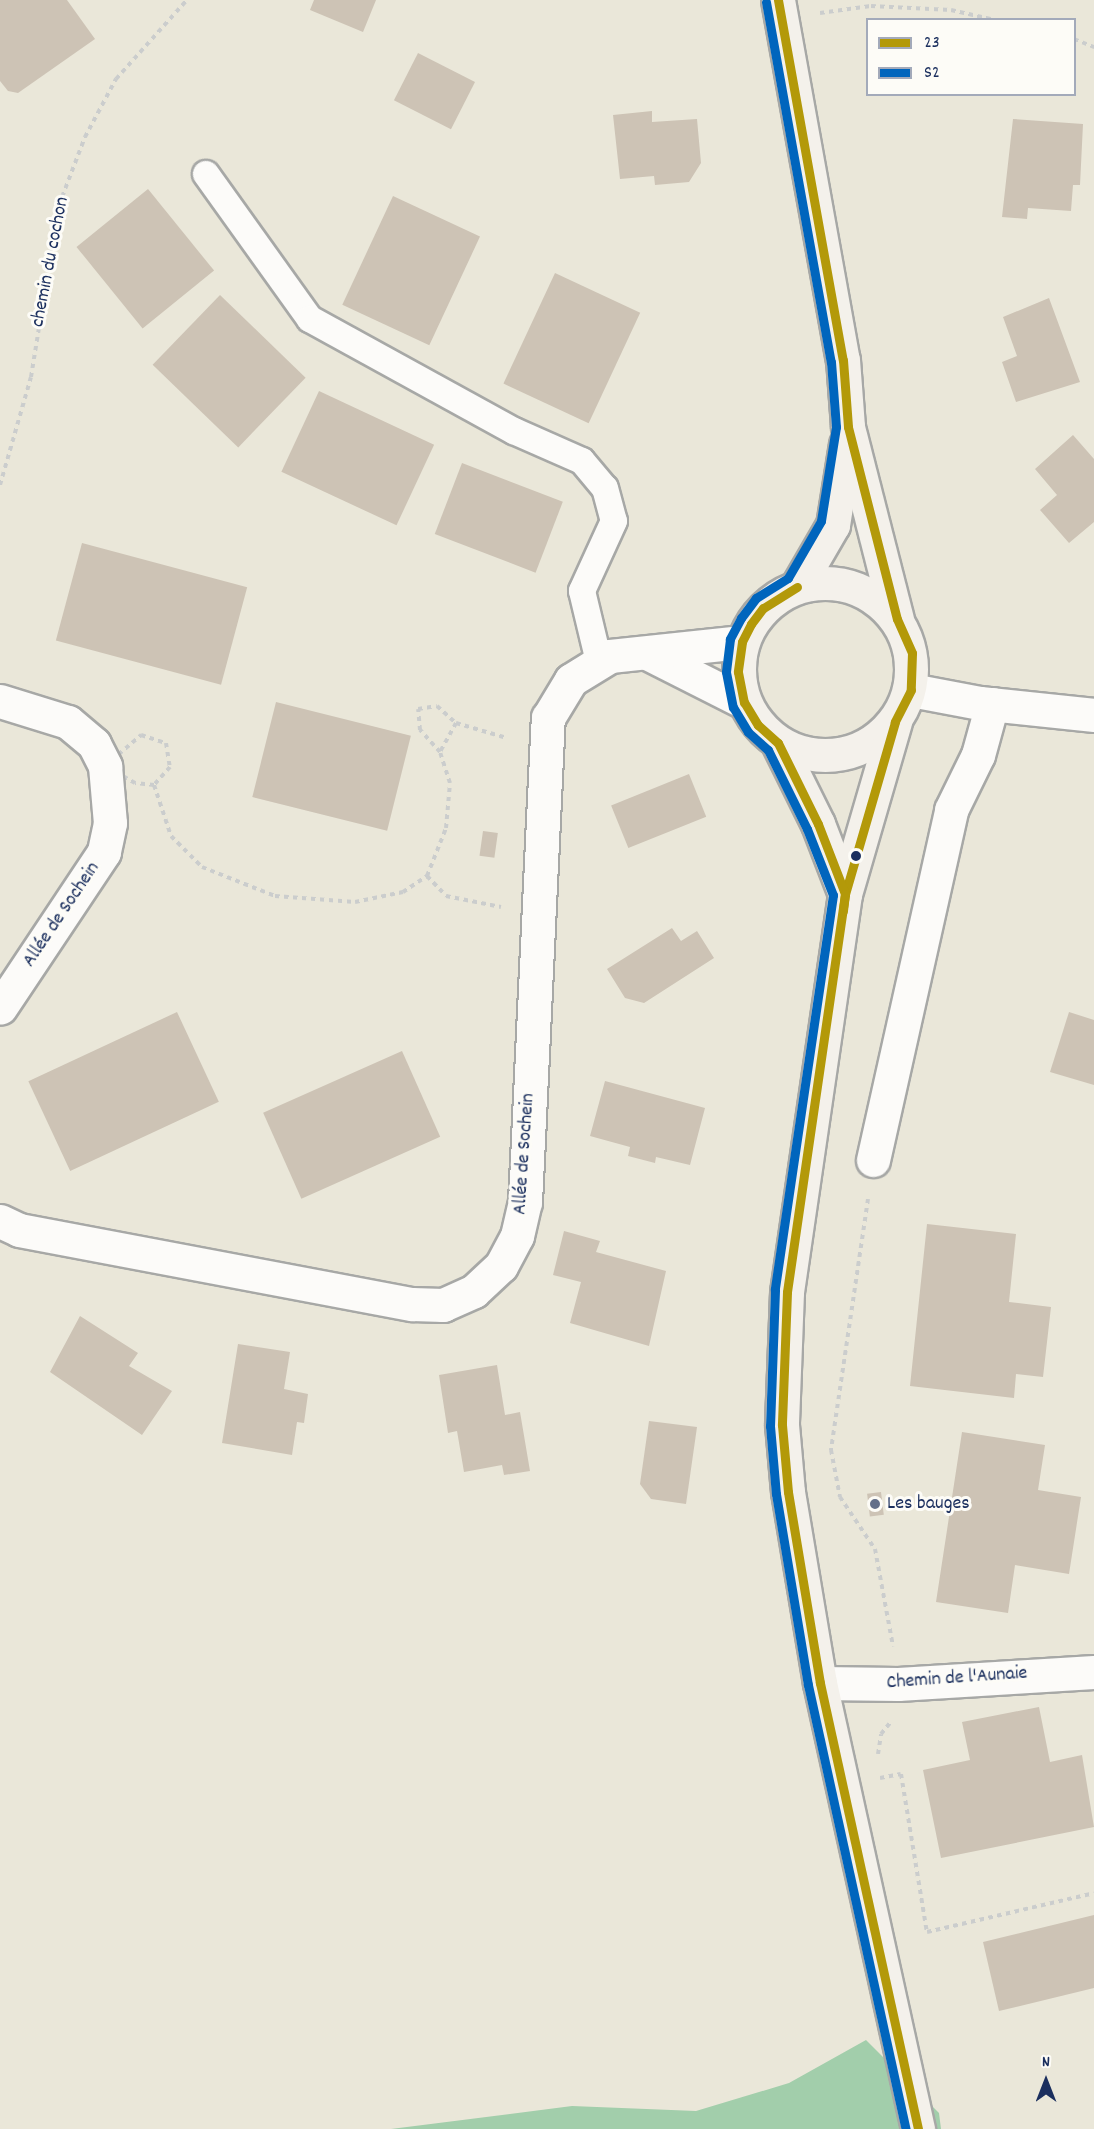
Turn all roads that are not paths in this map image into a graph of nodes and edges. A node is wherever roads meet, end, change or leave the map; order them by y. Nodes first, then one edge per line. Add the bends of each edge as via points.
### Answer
1 (779, 9) edge
2 (206, 174) dead end
3 (848, 427) junction
4 (797, 587) junction
5 (897, 620) junction
6 (742, 642) junction
7 (649, 654) junction
8 (599, 662) junction
9 (911, 690) junction
10 (0, 701) edge
11 (744, 702) junction
12 (992, 704) junction
13 (1094, 715) edge
14 (895, 722) junction
15 (778, 743) junction
16 (845, 894) junction
17 (0, 1008) edge
18 (873, 1160) dead end
19 (0, 1221) edge
20 (1094, 1672) edge
21 (820, 1683) junction
22 (918, 2129) edge

1 - 3 street via 843,360
2 - 8 lane via 310,319 514,431 582,461 605,488 614,521 582,591
3 - 4 street via 833,525
3 - 5 street
4 - 5 street via 834,582 870,594
4 - 6 street via 763,608
5 - 9 street via 912,653
6 - 7 street, Allée de Sochein
6 - 11 street via 738,672
7 - 8 street, Allée de Sochein via 610,656
7 - 11 street, Allée de Sochein
8 - 19 street, Allée de Sochein via 571,680 548,718 525,1202 516,1236 501,1266 474,1292 443,1305 412,1304 19,1230
9 - 12 street
9 - 14 street
10 - 17 street, Allée de Sochein via 68,722 94,744 105,766 110,823 104,852
11 - 15 street via 758,725
12 - 13 street
12 - 18 street via 978,755 951,810
14 - 15 street via 871,744 840,755 808,755
14 - 16 street
15 - 16 street via 818,824
16 - 21 street via 786,1292 782,1414 788,1492
20 - 21 street, Chemin de l'Aunaie via 898,1684
21 - 22 street

